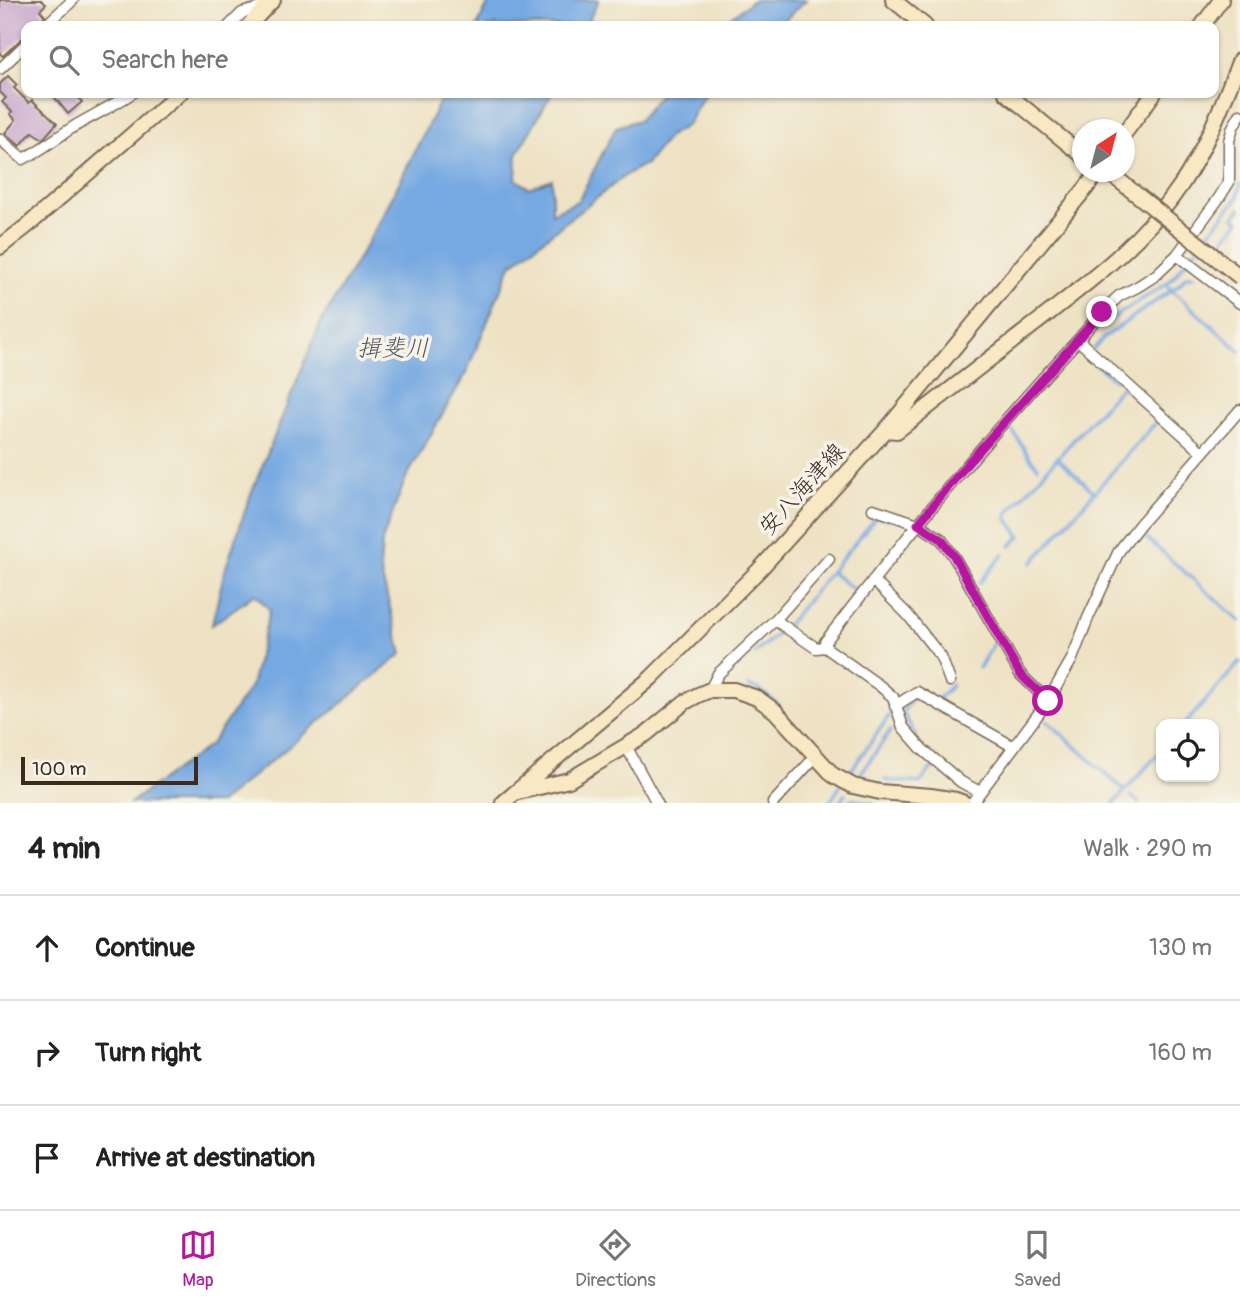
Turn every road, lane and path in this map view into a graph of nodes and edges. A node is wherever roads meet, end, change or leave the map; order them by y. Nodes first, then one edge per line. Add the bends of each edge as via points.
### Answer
1 (74, 0) edge
2 (893, 0) edge
3 (1221, 0) edge
4 (270, 3) edge
5 (51, 21) edge
6 (234, 21) edge
7 (253, 21) edge
8 (919, 21) edge
9 (1206, 21) edge
10 (21, 49) edge
11 (1240, 60) edge
12 (0, 69) edge
13 (125, 98) edge
14 (174, 98) edge
15 (1012, 98) edge
16 (1150, 98) edge
17 (1240, 115) edge
18 (1135, 120) edge
19 (0, 139) edge
20 (1072, 146) edge
21 (1090, 182) edge
22 (1121, 182) edge
23 (0, 247) edge
24 (1177, 255) junction
25 (1240, 276) edge
26 (1240, 303) edge
27 (1078, 341) junction
28 (1240, 410) edge
29 (886, 430) junction
30 (1202, 452) junction
31 (873, 509) dead end
32 (918, 524) junction
33 (829, 559) dead end
34 (873, 580) junction
35 (775, 621) junction
36 (825, 647) junction
37 (950, 681) dead end
38 (710, 690) junction
39 (1048, 701) junction
40 (895, 706) junction
41 (626, 746) junction
42 (1014, 747) junction
43 (815, 757) junction
44 (980, 792) junction
45 (515, 793) junction
46 (503, 803) edge
47 (657, 803) edge
48 (773, 803) edge
49 (964, 803) edge
50 (972, 803) edge

1 - 5 street
2 - 8 main road
3 - 9 main road
4 - 6 street via 242,13
4 - 7 main road
10 - 12 street
11 - 29 main road via 1199,156 1167,205 1138,238 897,431
13 - 19 street via 23,159
14 - 23 main road
15 - 20 main road
16 - 18 main road
17 - 24 street via 1229,141 1229,182
21 - 29 main road, 安八海津線
22 - 25 main road, bridge
24 - 26 street
24 - 27 street via 1156,275 1119,296
27 - 30 street
27 - 32 street
28 - 30 street
29 - 45 main road, 安八海津線 via 760,569 651,678
30 - 39 street via 1119,551 1072,659
31 - 32 street
32 - 34 street
32 - 39 street via 941,539 954,556 1020,674
33 - 35 street
34 - 36 street
34 - 37 street via 941,657
35 - 36 street via 816,648
35 - 38 street via 718,674
36 - 40 street via 880,686 893,697
38 - 41 main road via 685,702
38 - 43 main road via 734,690 757,698
39 - 42 street
40 - 42 street via 917,692
40 - 44 street via 902,727 922,749
41 - 45 main road via 569,780
41 - 47 street
42 - 44 street
43 - 48 street
43 - 49 main road via 853,786
44 - 50 street
45 - 46 main road, 安八海津線

